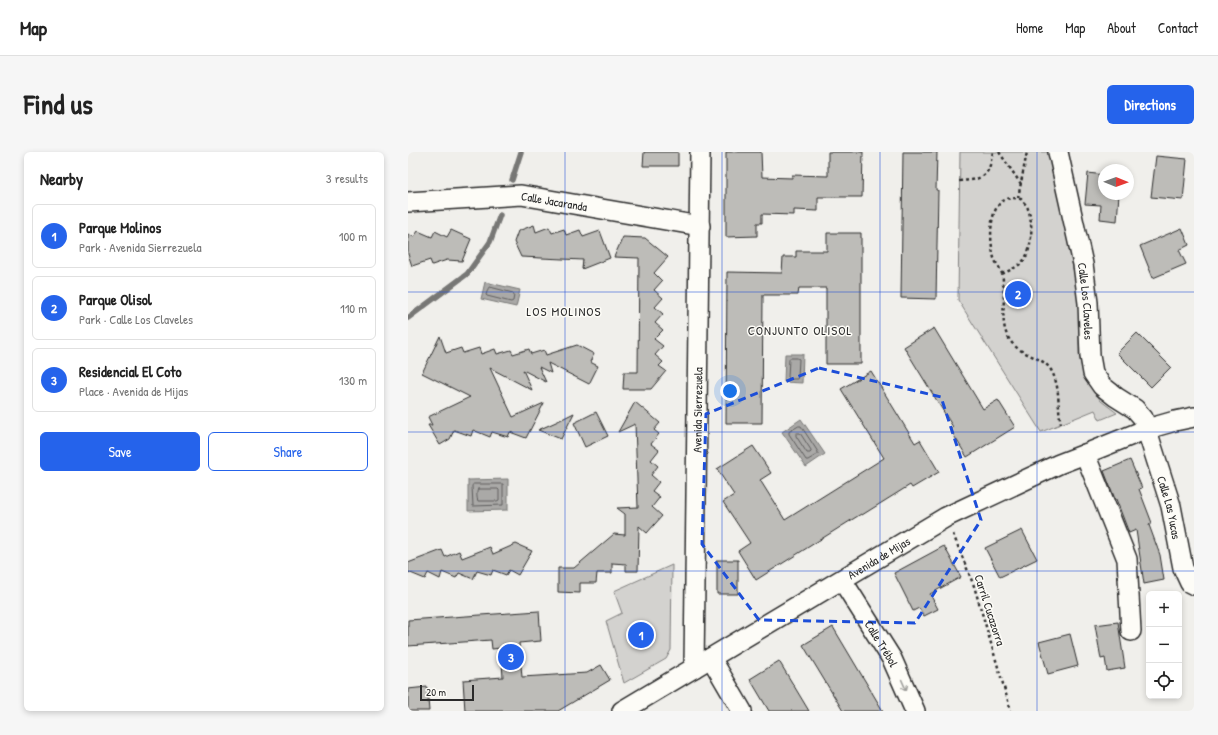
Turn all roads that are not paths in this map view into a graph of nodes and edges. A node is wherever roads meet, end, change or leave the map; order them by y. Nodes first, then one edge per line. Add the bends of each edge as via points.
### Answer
1 (700, 152) edge
2 (1058, 152) edge
3 (408, 202) edge
4 (700, 226) junction
5 (1194, 417) edge
6 (1147, 429) junction
7 (1085, 454) junction
8 (842, 580) junction
9 (1194, 585) edge
10 (1131, 630) dead end
11 (711, 658) junction
12 (694, 668) junction
13 (626, 710) edge
14 (742, 711) edge
15 (915, 711) edge

1 - 4 street, Avenida Sierrezuela
2 - 6 street, Calle Los Claveles via 1083,264 1093,373 1102,386 1116,398 1135,409 1143,418
3 - 4 street, Calle Jacaranda via 521,195
4 - 12 street, Avenida Sierrezuela
5 - 6 street, Avenida de Mijas
6 - 7 street, Avenida de Mijas
6 - 9 street, Calle Las Yucas via 1171,506 1183,568 1190,583
7 - 8 street, Avenida de Mijas via 946,517
7 - 10 street via 1127,559
8 - 11 street, Avenida de Mijas
8 -> 15 street, Calle Trébol via 892,659
11 - 12 street, Avenida de Mijas
11 - 14 street
12 - 13 street, Avenida de Mijas

